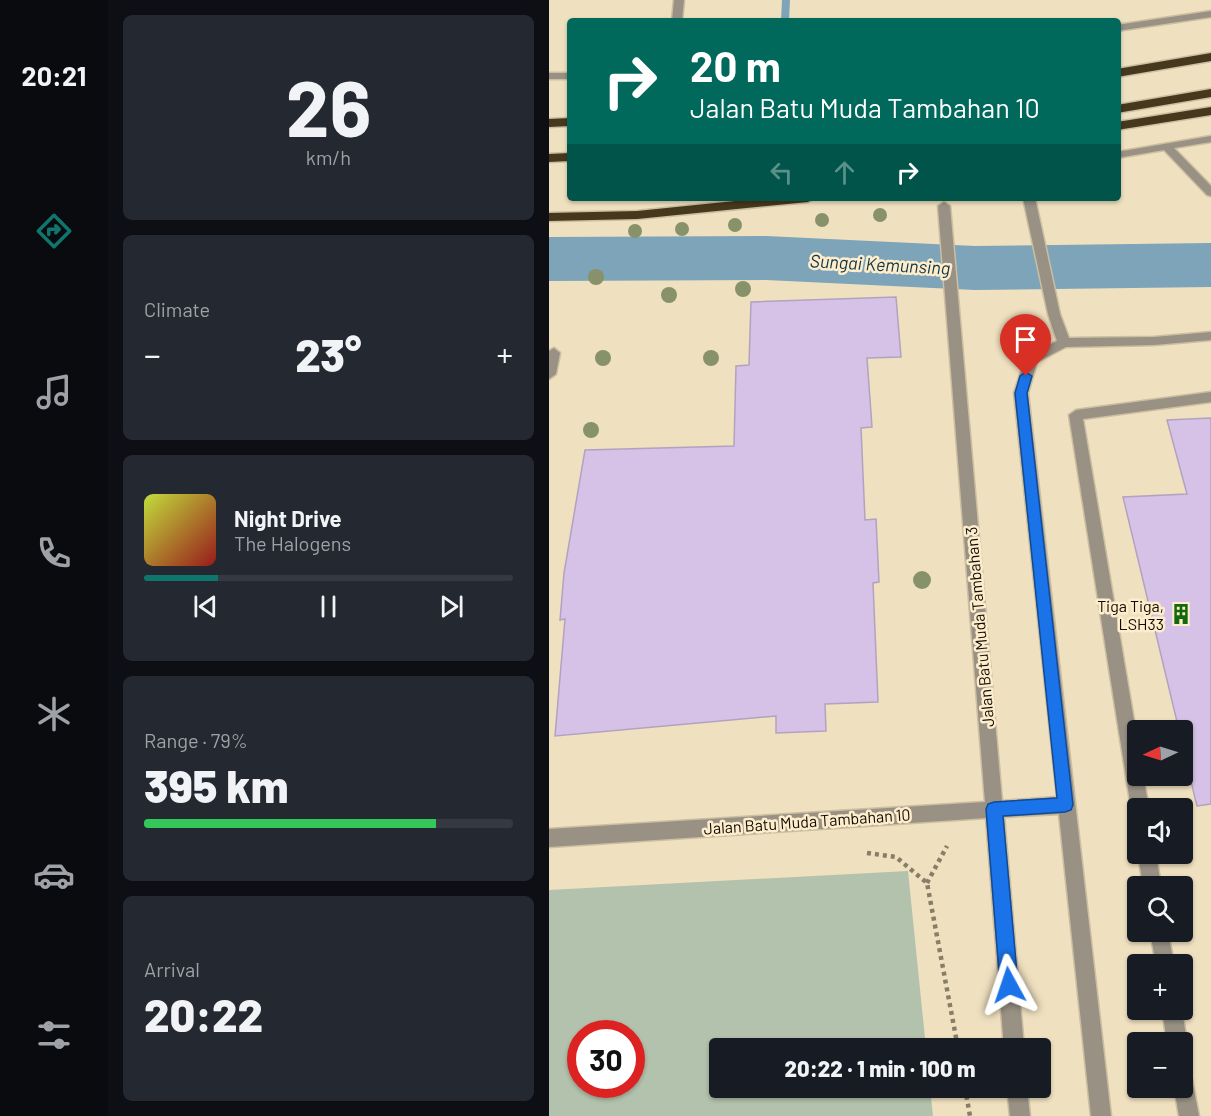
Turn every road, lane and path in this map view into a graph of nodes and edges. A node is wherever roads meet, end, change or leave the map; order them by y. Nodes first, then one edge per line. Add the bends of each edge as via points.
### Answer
1 (679, 0) edge
2 (1211, 14) edge
3 (677, 18) edge
4 (1121, 27) edge
5 (1211, 57) edge
6 (1121, 72) edge
7 (549, 76) edge
8 (567, 76) edge
9 (1211, 93) edge
10 (1121, 108) edge
11 (1211, 111) edge
12 (567, 122) edge
13 (549, 123) edge
14 (1121, 125) edge
15 (1211, 139) edge
16 (1166, 146) junction
17 (1121, 153) edge
18 (567, 157) edge
19 (549, 158) edge
20 (1211, 193) edge
21 (778, 201) edge
22 (1030, 201) edge
23 (944, 206) dead end
24 (549, 217) edge
25 (1211, 336) edge
26 (1064, 343) junction
27 (554, 352) dead end
28 (549, 374) edge
29 (1211, 397) edge
30 (1138, 798) edge
31 (1065, 805) junction
32 (994, 809) junction
33 (549, 838) edge
34 (864, 852) dead end
35 (956, 1038) edge
36 (1013, 1038) edge
37 (967, 1098) edge
38 (1018, 1098) edge
39 (1186, 1098) edge
40 (970, 1116) edge
41 (1020, 1116) edge
42 (1101, 1116) edge
43 (1189, 1116) edge

1 - 3 street
2 - 4 street
5 - 6 highway
7 - 8 street
9 - 10 highway
11 - 14 highway
12 - 13 highway
15 - 16 street
16 - 17 street
16 - 20 street
18 - 19 highway
21 - 24 highway via 637,215
22 - 26 street
23 - 32 street, Jalan Batu Muda Tambahan 3
25 - 26 street
26 - 31 street via 1031,359 1021,393
27 - 28 street
29 - 30 street via 1076,415
31 - 32 street, Jalan Batu Muda Tambahan 10
31 - 42 street
32 - 33 street, Jalan Batu Muda Tambahan 10
32 - 36 street, Jalan Batu Muda Tambahan 3
34 - 35 path via 896,857 927,883
37 - 40 path
38 - 41 street
39 - 43 street

